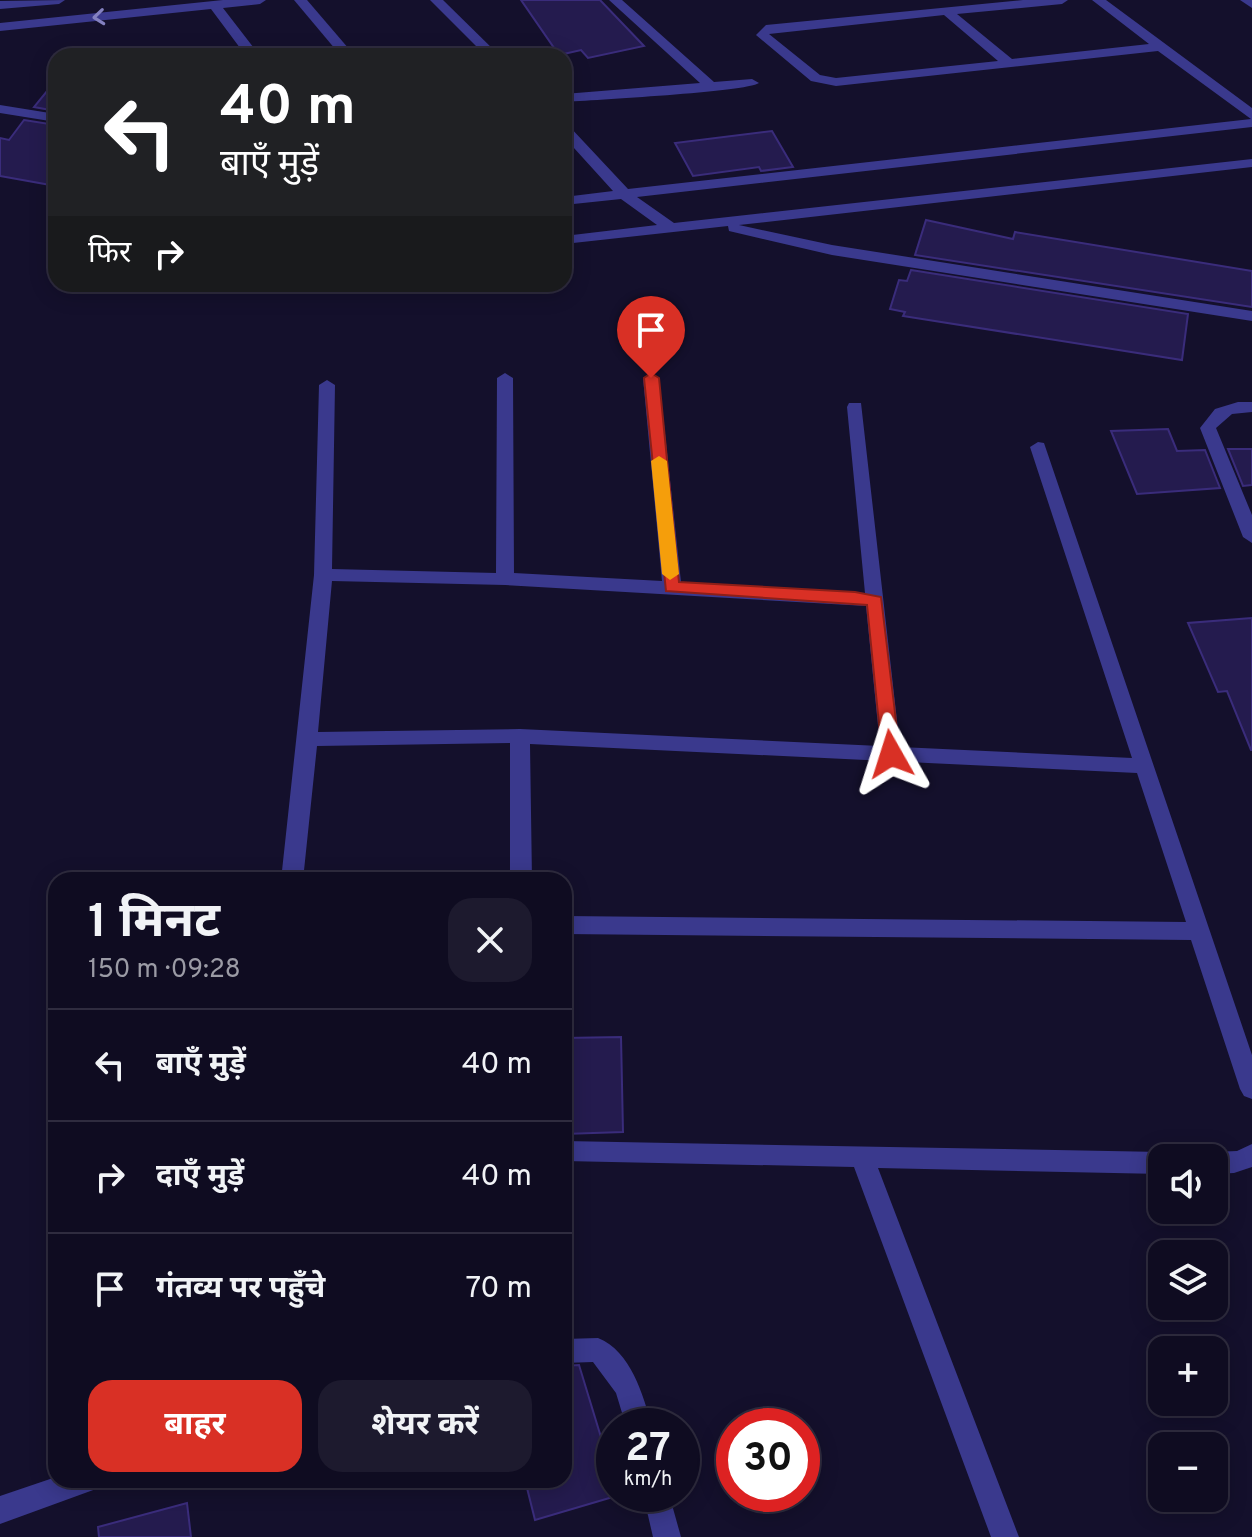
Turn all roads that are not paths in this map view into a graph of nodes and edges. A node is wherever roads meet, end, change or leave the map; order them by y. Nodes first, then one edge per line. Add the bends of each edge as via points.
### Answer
1 (59, 0) edge
2 (260, 0) edge
3 (300, 0) edge
4 (436, 0) edge
5 (615, 0) edge
6 (1062, 0) edge
7 (1098, 0) edge
8 (1246, 0) edge
9 (38, 1) edge
10 (1252, 4) edge
11 (0, 5) edge
12 (215, 6) junction
13 (946, 11) junction
14 (0, 27) edge
15 (1160, 47) junction
16 (247, 48) edge
17 (341, 48) edge
18 (485, 48) edge
19 (1011, 65) junction
20 (752, 83) dead end
21 (712, 87) junction
22 (572, 97) edge
23 (0, 109) edge
24 (1252, 115) edge
25 (48, 117) edge
26 (1252, 123) edge
27 (572, 138) edge
28 (1252, 163) edge
29 (624, 194) junction
30 (572, 200) edge
31 (719, 224) junction
32 (672, 229) junction
33 (572, 239) edge
34 (1252, 316) edge
35 (505, 378) dead end
36 (651, 378) dead end
37 (327, 385) dead end
38 (855, 407) dead end
39 (1252, 407) edge
40 (1038, 447) dead end
41 (1252, 537) edge
42 (323, 575) junction
43 (505, 579) junction
44 (672, 587) junction
45 (875, 601) junction
46 (520, 736) junction
47 (308, 739) junction
48 (891, 754) junction
49 (1144, 766) junction
50 (293, 872) edge
51 (521, 872) edge
52 (572, 925) edge
53 (1201, 931) junction
54 (1251, 1078) edge
55 (572, 1151) edge
56 (1252, 1154) edge
57 (862, 1157) junction
58 (1148, 1163) edge
59 (1228, 1164) edge
60 (572, 1351) edge
61 (634, 1408) edge
62 (64, 1488) edge
63 (0, 1510) edge
64 (661, 1512) edge
65 (667, 1537) edge
66 (1005, 1537) edge

1 - 9 street
2 - 12 street
3 - 17 street
4 - 18 street
5 - 21 street
6 - 13 street
7 - 15 street
8 - 10 street
9 - 11 street
12 -> 14 street
12 - 16 street
13 - 19 street
13 - 19 street via 766,29 762,35 816,78 836,82
15 - 19 street
15 - 24 street
20 - 21 street
21 - 22 street
23 - 25 street
26 - 29 street
27 - 29 street
28 - 31 street
29 - 30 street
29 - 32 street
31 - 32 street
31 - 34 street via 832,250
32 - 33 street
35 - 43 street
36 - 44 street
37 - 42 street
38 - 45 street
39 - 41 street via 1230,407 1213,416 1208,428
40 - 49 street
42 - 43 street
42 - 47 street
43 - 44 street
44 - 45 street
45 - 48 street
46 - 47 street
46 - 48 street
46 - 51 street
47 - 50 street
48 - 49 street
49 - 53 street
52 - 53 street
53 - 54 street
55 - 57 street
56 - 59 street
57 - 58 street
57 - 66 street
60 - 61 street via 598,1350 618,1370
62 - 63 street
64 - 65 street

